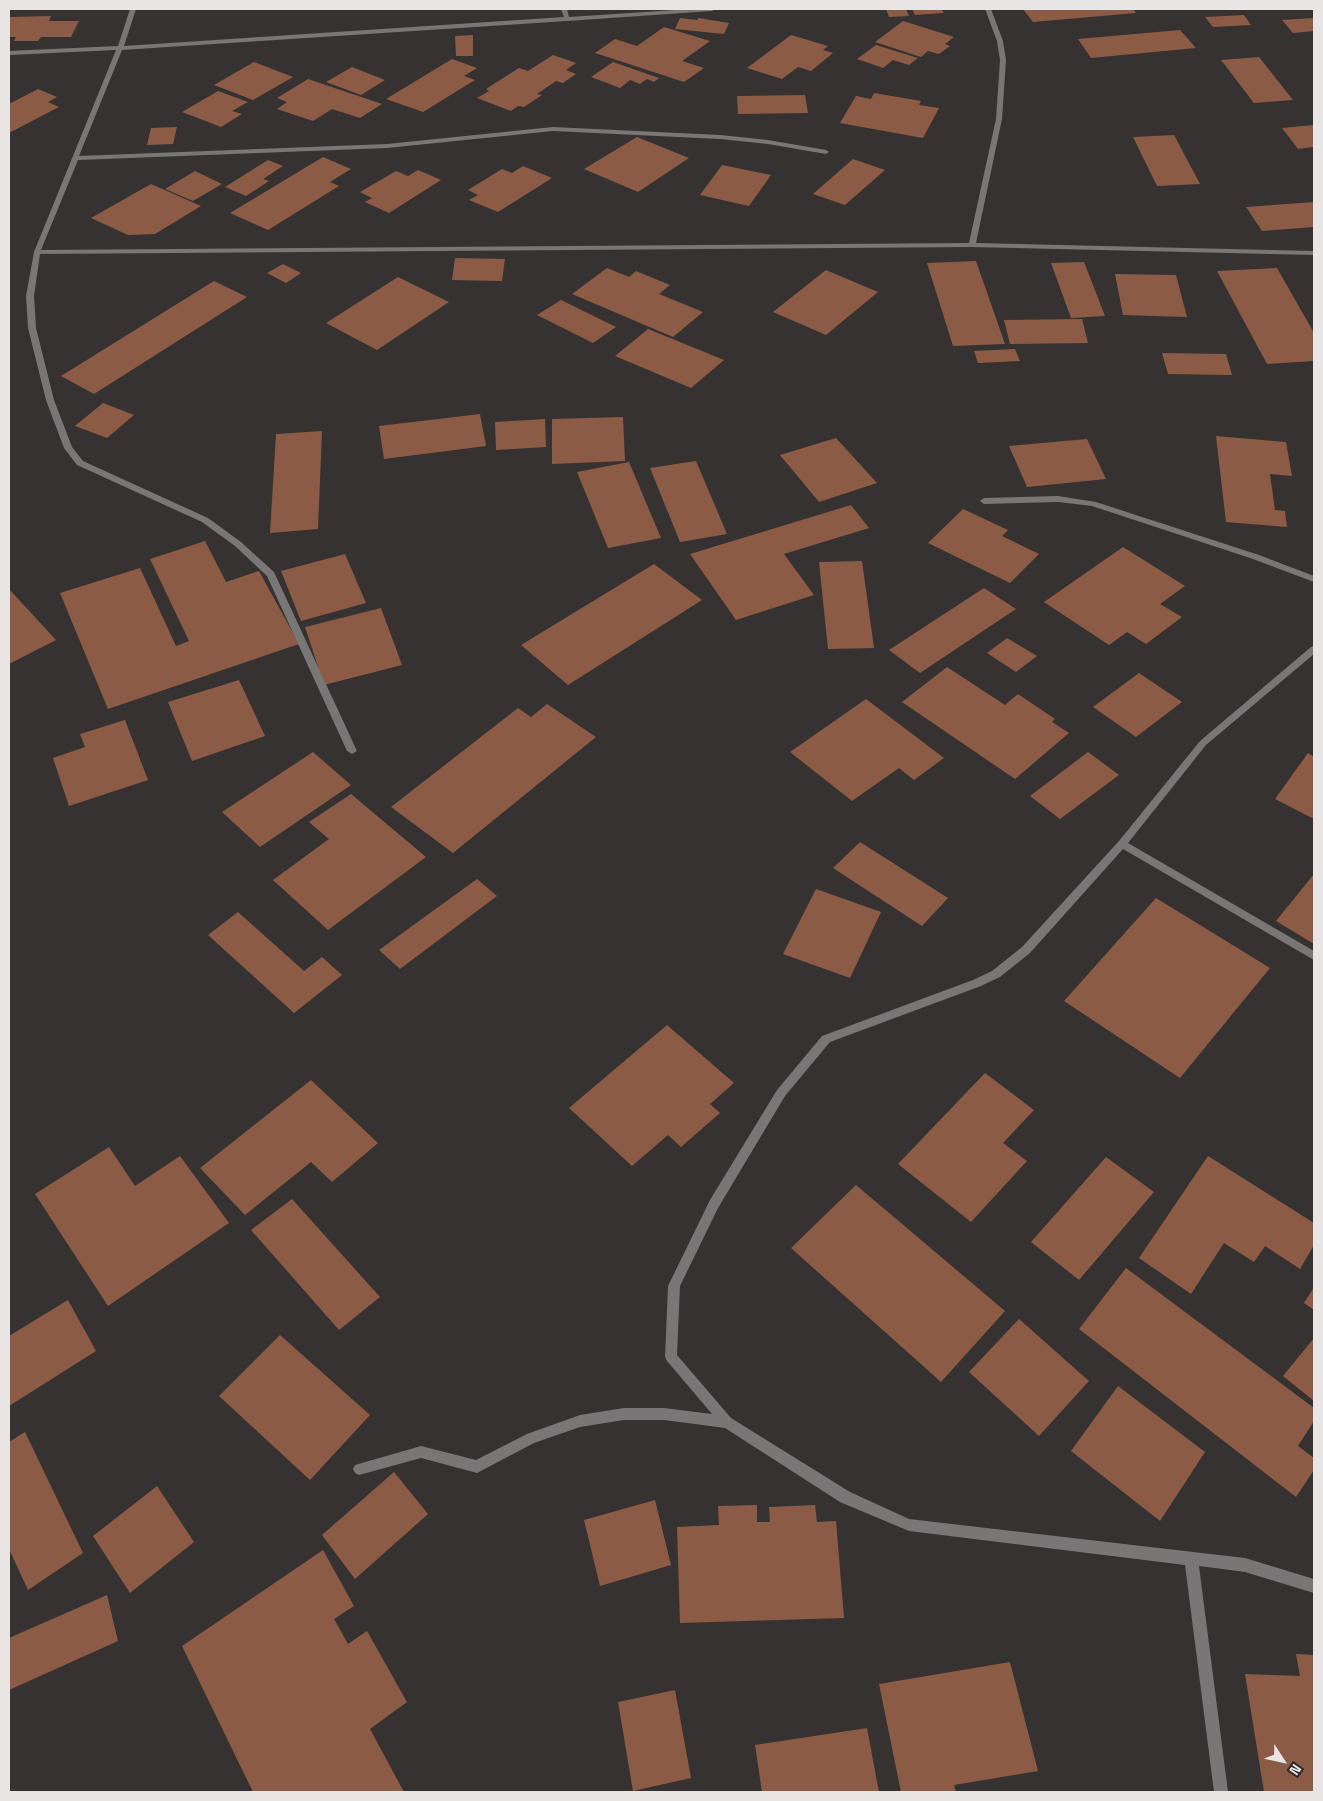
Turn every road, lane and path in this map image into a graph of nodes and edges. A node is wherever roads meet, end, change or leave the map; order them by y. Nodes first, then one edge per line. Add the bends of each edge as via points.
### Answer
1 (133, 9) edge
2 (564, 9) edge
3 (712, 9) edge
4 (988, 9) edge
5 (566, 19) junction
6 (120, 48) junction
7 (9, 53) edge
8 (826, 152) dead end
9 (76, 158) junction
10 (972, 245) junction
11 (37, 252) junction
12 (1314, 253) edge
13 (984, 500) dead end
14 (1314, 579) edge
15 (1314, 649) edge
16 (352, 752) dead end
17 (1122, 844) junction
18 (1314, 956) edge
19 (727, 1422) junction
20 (359, 1469) dead end
21 (1191, 1559) junction
22 (1314, 1586) edge
23 (1221, 1792) edge

1 - 6 street
2 - 5 street
3 - 5 street
4 - 10 street via 1000,40 1003,60 999,119
5 - 6 street
6 - 7 street
6 - 9 street
8 - 9 street via 720,137 553,128 387,146
9 - 11 street
10 - 11 street
10 - 12 street
11 - 16 street via 30,296 32,328 50,400 68,448 80,462 204,520 238,544 271,574
13 - 14 street via 1058,499 1093,504
15 - 17 street via 1203,742
17 - 18 street
17 - 19 street via 1026,950 996,974 826,1039 781,1093 714,1204 674,1286 671,1357
19 - 20 street via 664,1414 624,1414 572,1424 531,1438 477,1467 421,1452
19 - 21 street via 845,1496 909,1525
21 - 22 street via 1244,1565
21 - 23 street

